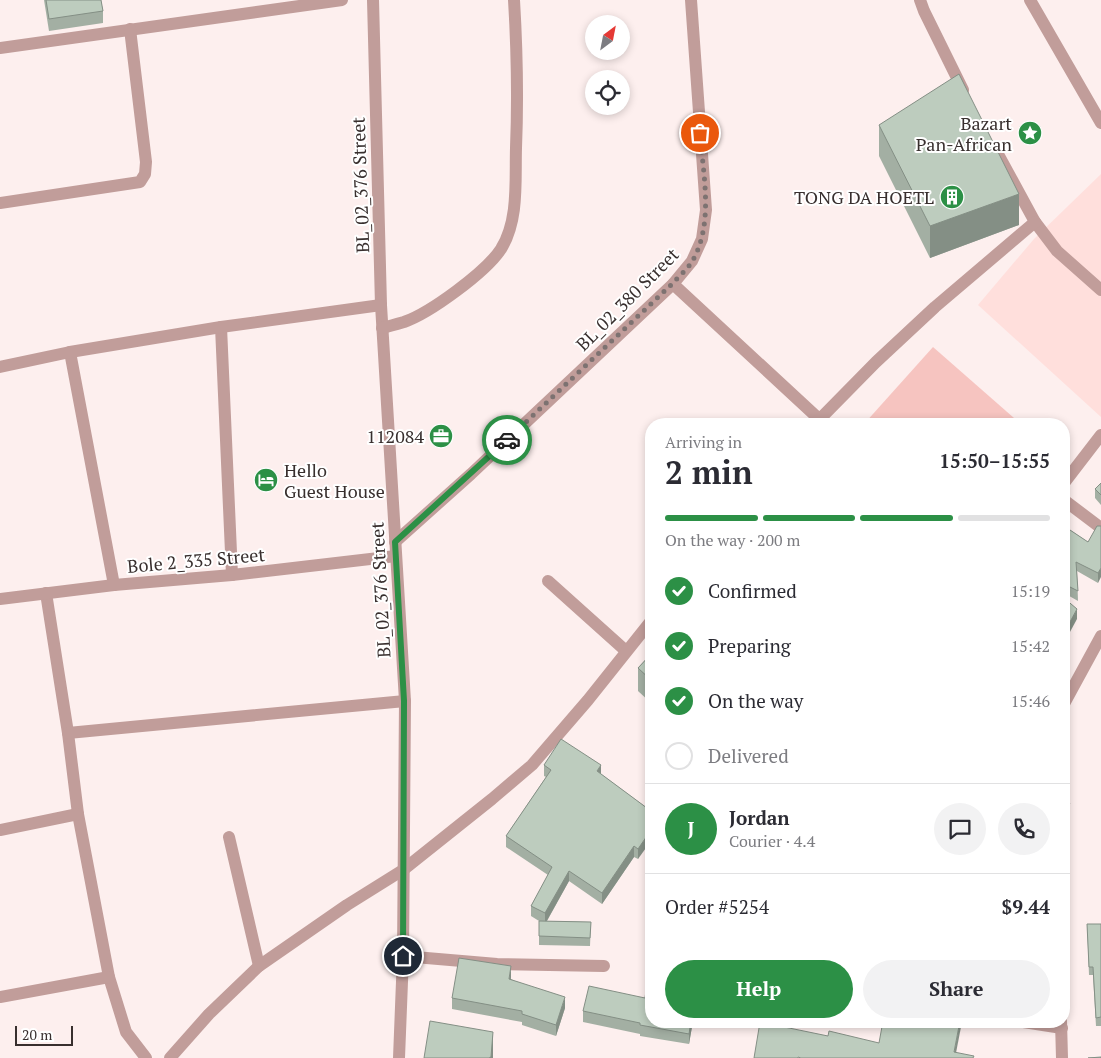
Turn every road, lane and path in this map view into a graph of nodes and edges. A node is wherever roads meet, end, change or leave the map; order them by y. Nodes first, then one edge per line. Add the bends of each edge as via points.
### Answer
1 (342, 0) edge
2 (373, 0) edge
3 (514, 0) edge
4 (691, 0) edge
5 (920, 0) edge
6 (1030, 0) edge
7 (130, 29) junction
8 (0, 48) edge
9 (970, 103) edge
10 (1101, 123) edge
11 (994, 146) edge
12 (0, 203) edge
13 (1035, 222) junction
14 (672, 284) junction
15 (1101, 290) edge
16 (381, 305) junction
17 (221, 327) junction
18 (382, 328) junction
19 (70, 352) junction
20 (0, 367) edge
21 (814, 418) edge
22 (820, 418) edge
23 (1101, 435) edge
24 (1070, 474) edge
25 (1070, 505) edge
26 (1101, 528) edge
27 (395, 542) junction
28 (396, 556) junction
29 (232, 575) junction
30 (548, 581) dead end
31 (114, 585) junction
32 (46, 593) junction
33 (0, 600) edge
34 (645, 628) edge
35 (1101, 636) edge
36 (626, 651) junction
37 (1070, 693) edge
38 (404, 701) junction
39 (68, 733) junction
40 (78, 814) junction
41 (0, 830) edge
42 (229, 837) dead end
43 (403, 870) junction
44 (403, 956) junction
45 (259, 966) junction
46 (604, 966) dead end
47 (110, 977) junction
48 (0, 997) edge
49 (1062, 1028) edge
50 (146, 1058) edge
51 (170, 1058) edge
52 (399, 1058) edge
53 (1062, 1058) edge

1 - 7 street
2 - 16 street, BL_02_376 Street
3 - 18 street via 517,53 515,203 509,230 500,249 464,286 416,316
4 - 14 street, BL_02_380 Street via 706,210 702,239 692,262
5 - 9 street
6 - 10 street
7 - 8 street
7 - 12 street via 146,162 140,182
11 - 13 street
13 - 15 street via 1057,251
13 - 22 street via 935,307
14 - 21 street
14 - 27 street, BL_02_380 Street
16 - 17 street
16 - 18 street, BL_02_376 Street
17 - 19 street
17 - 29 street
18 - 27 street, BL_02_376 Street
19 - 20 street
19 - 31 street
23 - 24 street
25 - 26 street
27 - 28 street, BL_02_376 Street
28 - 29 street, Bole 2_335 Street
28 - 38 street, BL_02_376 Street
29 - 31 street, Bole 2_335 Street
30 - 36 street
31 - 32 street, Bole 2_335 Street
32 - 33 street, Bole 2_335 Street
32 - 39 street
34 - 36 street
35 - 37 street
36 - 43 street via 532,764
38 - 39 street
38 - 43 street, BL_02_376 Street
39 - 40 street
40 - 41 street
40 - 47 street
42 - 45 street
43 - 44 street, BL_02_376 Street
43 - 45 street
44 - 46 street via 497,964
44 - 52 street, BL_02_376 Street
45 - 51 street
47 - 48 street
47 - 50 street via 126,1032
49 - 53 street

